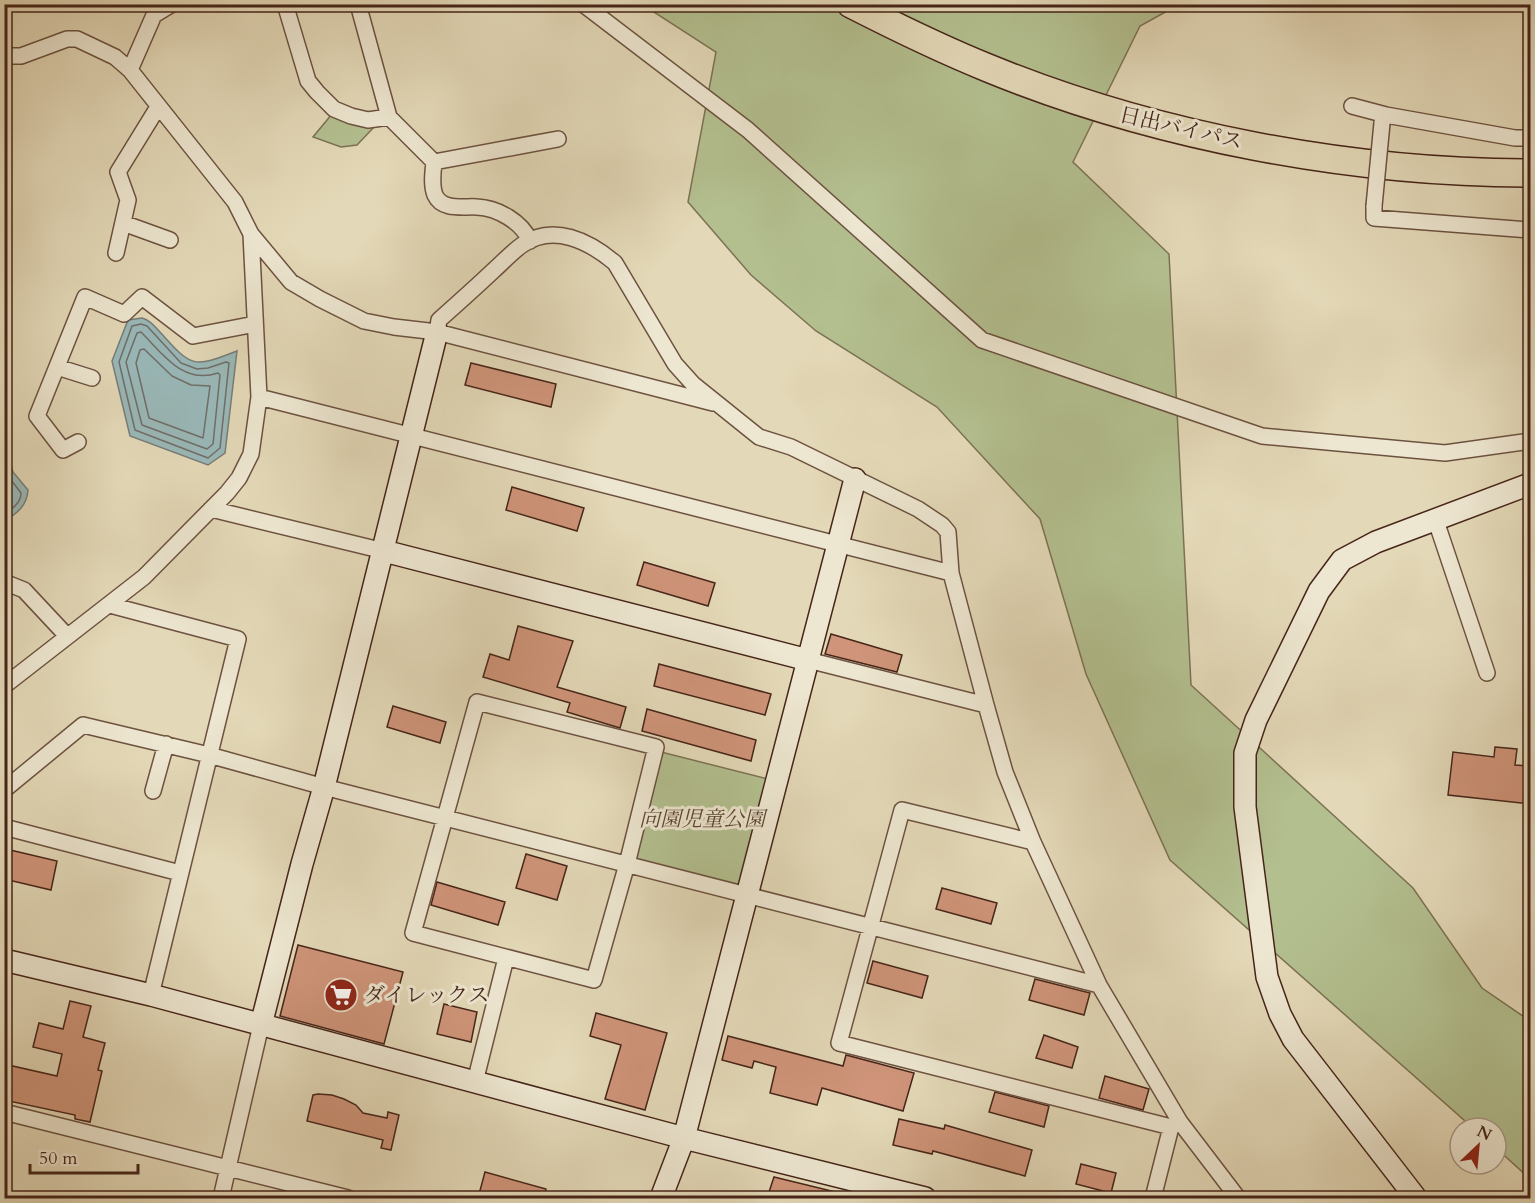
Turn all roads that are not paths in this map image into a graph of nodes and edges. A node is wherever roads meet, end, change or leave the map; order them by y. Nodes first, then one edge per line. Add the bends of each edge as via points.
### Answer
1 (171, 4) edge
2 (285, 4) edge
3 (358, 4) edge
4 (583, 4) edge
5 (851, 4) edge
6 (153, 10) edge
7 (4, 56) edge
8 (130, 70) junction
9 (1353, 106) dead end
10 (158, 107) junction
11 (1106, 110) junction
12 (388, 117) junction
13 (1384, 119) junction
14 (1530, 138) edge
15 (558, 139) dead end
16 (434, 162) junction
17 (1530, 173) edge
18 (1530, 190) edge
19 (123, 223) junction
20 (1530, 230) edge
21 (252, 234) junction
22 (170, 240) dead end
23 (530, 241) junction
24 (116, 253) dead end
25 (255, 324) junction
26 (437, 332) junction
27 (57, 367) junction
28 (92, 378) dead end
29 (259, 397) junction
30 (721, 405) junction
31 (411, 436) junction
32 (1530, 441) edge
33 (78, 442) dead end
34 (855, 479) junction
35 (1530, 484) edge
36 (211, 509) junction
37 (1436, 521) junction
38 (838, 545) junction
39 (384, 551) junction
40 (951, 573) junction
41 (4, 582) edge
42 (110, 605) junction
43 (67, 636) junction
44 (808, 660) junction
45 (1487, 673) dead end
46 (4, 686) edge
47 (986, 705) junction
48 (166, 744) junction
49 (209, 755) junction
50 (324, 787) junction
51 (4, 789) edge
52 (153, 791) dead end
53 (445, 818) junction
54 (4, 827) edge
55 (1033, 842) junction
56 (627, 864) junction
57 (180, 873) junction
58 (747, 895) junction
59 (871, 926) junction
60 (506, 958) junction
61 (4, 960) edge
62 (1099, 985) junction
63 (151, 995) junction
64 (261, 1025) junction
65 (475, 1082) junction
66 (4, 1112) edge
67 (1176, 1125) junction
68 (684, 1138) junction
69 (227, 1169) junction
70 (221, 1198) edge
71 (348, 1198) edge
72 (661, 1198) edge
73 (925, 1198) edge
74 (1153, 1198) edge
75 (1238, 1198) edge
76 (1416, 1198) edge

1 - 6 street
2 - 12 street via 308,81 317,92 334,109 351,116 368,120
3 - 12 street
4 - 32 street via 748,130 982,340 1262,436 1445,453
5 - 11 highway, 日出バイパス via 989,69
6 - 8 street
7 - 8 street via 21,56 67,39 78,39 115,57
8 - 10 street
9 - 13 street
10 - 19 street via 118,172 128,200
10 - 21 street via 235,202
11 - 17 highway, 日出バイパス via 1206,136 1290,152 1377,164
11 - 18 highway via 1205,146 1288,164 1435,184
12 - 16 street
13 - 14 street
13 - 20 street, bridge via 1374,218
15 - 16 street
16 - 23 street via 435,195 442,203 501,214 519,226
19 - 22 street
19 - 24 street
21 - 25 street
21 - 26 street via 291,282 320,299 364,321
23 - 26 street via 439,320
23 - 30 street via 548,235 580,240 615,263 675,364
25 - 27 street via 193,336 142,297 124,314 85,297
25 - 29 street
26 - 30 street
26 - 31 street
27 - 28 street
27 - 33 street via 32,421 63,450
29 - 31 street
29 - 36 street via 251,454 227,494
30 - 34 street via 759,437 790,447
31 - 38 street
31 - 39 street
34 - 38 street
34 - 40 street via 942,525 948,532
35 - 37 street
36 - 39 street
36 - 42 street via 144,578
37 - 45 street
37 - 76 street via 1376,542 1342,561 1319,591 1256,720 1245,753 1245,807 1267,977 1280,1014 1293,1039
38 - 40 street
38 - 44 street
39 - 44 street
39 - 50 street
40 - 47 street
41 - 43 street via 24,590
42 - 43 street
42 - 49 street via 238,639
43 - 46 street
44 - 47 street
44 - 58 street
47 - 55 street via 1005,772
48 - 49 street
48 - 51 street via 83,725
48 - 52 street
49 - 50 street
49 - 57 street
50 - 53 street
50 - 64 street
53 - 56 street
53 - 56 street via 477,702 656,747
53 - 60 street via 413,933
54 - 57 street
55 - 59 street via 902,810
55 - 62 street
56 - 58 street
56 - 60 street via 594,980
57 - 63 street
58 - 59 street
58 - 68 street
59 - 62 street
59 - 67 street via 839,1043
60 - 65 street
61 - 63 street
62 - 67 street
63 - 64 street
64 - 65 street
64 - 69 street
65 - 68 street
66 - 69 street
67 - 74 street
67 - 75 street
68 - 72 street
68 - 73 street
69 - 70 street
69 - 71 street

